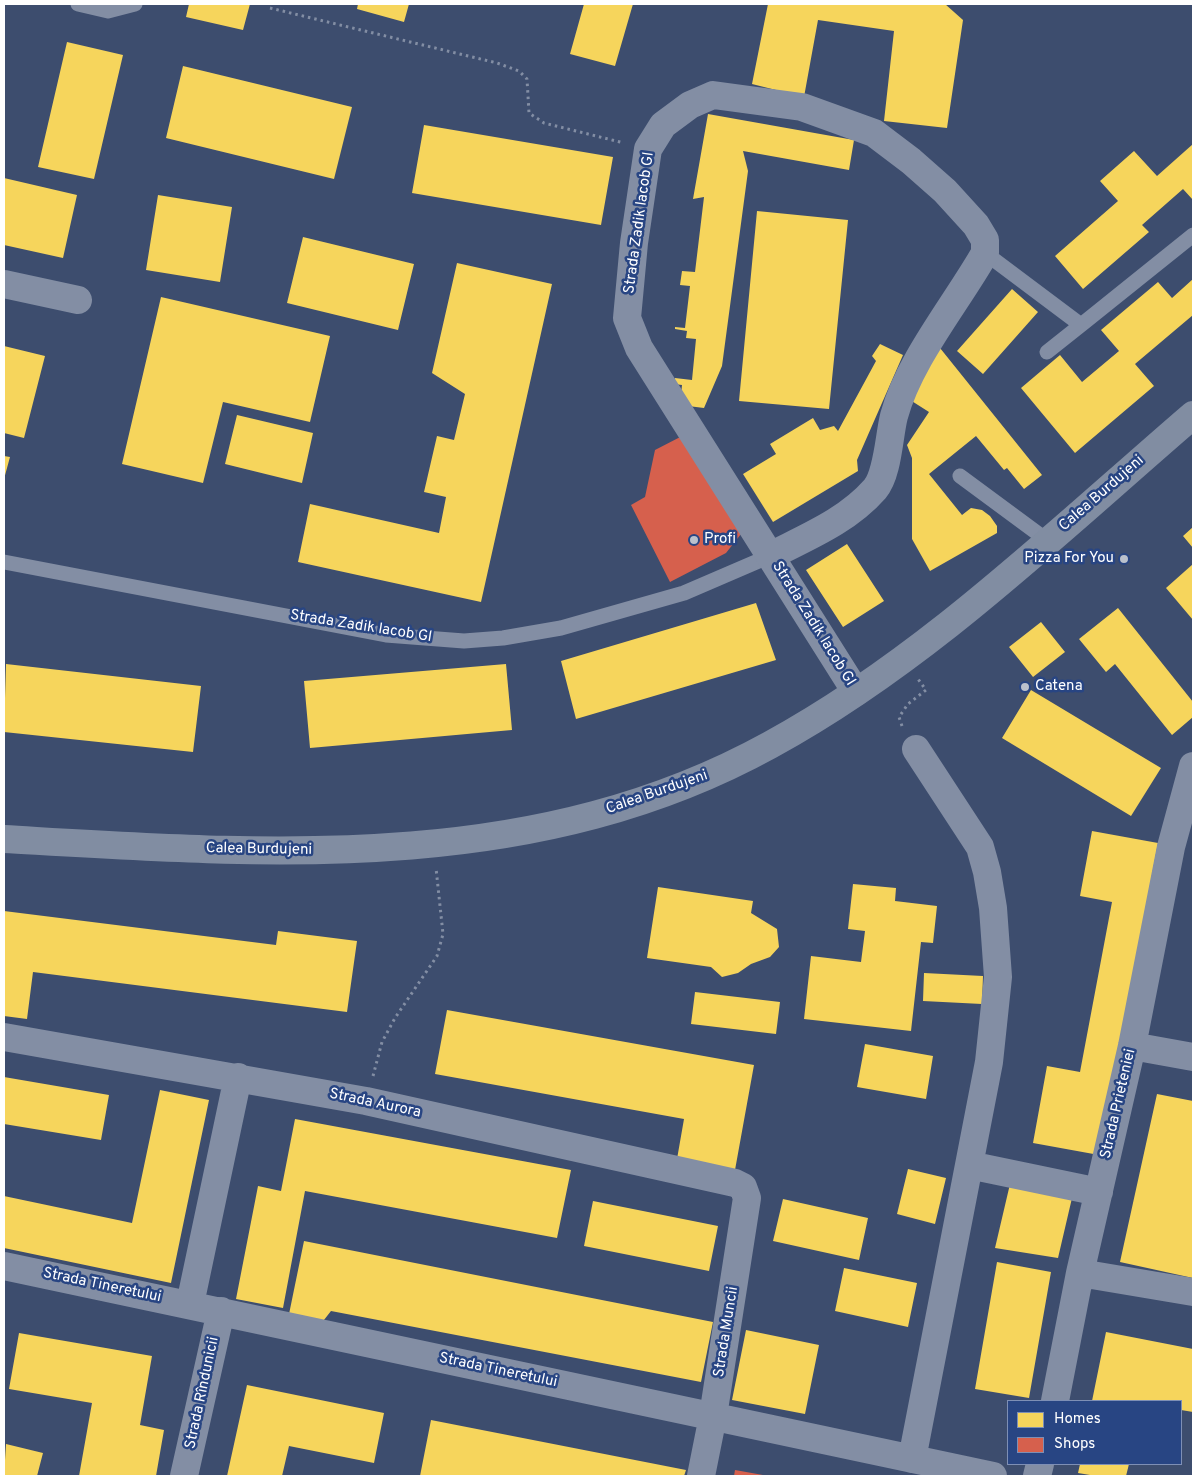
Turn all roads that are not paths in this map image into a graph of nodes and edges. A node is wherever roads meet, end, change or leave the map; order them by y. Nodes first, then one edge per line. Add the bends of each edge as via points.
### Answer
1 (78, 4) edge
2 (135, 4) edge
3 (1193, 236) edge
4 (985, 253) junction
5 (4, 284) edge
6 (78, 300) dead end
7 (1082, 325) junction
8 (1047, 352) dead end
9 (1193, 415) edge
10 (960, 476) dead end
11 (1048, 540) junction
12 (770, 556) junction
13 (4, 562) edge
14 (856, 692) junction
15 (916, 748) road end
16 (1193, 766) edge
17 (1188, 808) edge
18 (4, 839) edge
19 (4, 1037) edge
20 (1132, 1046) junction
21 (1193, 1057) edge
22 (238, 1077) junction
23 (969, 1165) junction
24 (743, 1187) joint
25 (1098, 1192) junction
26 (4, 1266) edge
27 (1080, 1273) junction
28 (1193, 1292) edge
29 (190, 1304) junction
30 (221, 1310) junction
31 (1055, 1400) edge
32 (713, 1416) junction
33 (912, 1458) junction
34 (184, 1476) edge
35 (701, 1476) edge
36 (993, 1476) edge

1 - 2 lane via 108,11
3 - 7 lane
4 - 7 lane
4 - 12 street, Strada Zadik Iacob Gl via 901,393 877,487 855,510
4 - 12 street, Strada Zadik Iacob Gl via 985,240 976,225 945,191 874,133 802,107 713,95 690,104 663,125 648,149 627,318 639,348
5 - 6 street
7 - 8 lane
9 - 11 main road, Calea Burdujeni
10 - 11 lane
11 - 14 main road, Calea Burdujeni via 947,625
12 - 13 lane, Strada Zadik Iacob Gl via 684,593 570,626 464,641 386,634
12 - 14 street, Strada Zadik Iacob Gl
14 - 18 main road, Calea Burdujeni via 768,746 715,772 641,801 564,824 433,845 371,850 264,852
15 - 23 street via 980,847 988,872 993,908 998,977 990,1062
16 - 17 street, Strada Prieteniei
17 - 20 street, Strada Prieteniei via 1171,847
19 - 22 street, Strada Aurora
20 - 21 street
20 - 25 street, Strada Prieteniei
22 - 24 street, Strada Aurora via 366,1101
22 - 29 street
23 - 25 street
23 - 33 street
24 - 32 street, Strada Muncii via 747,1198
25 - 27 street, Strada Prieteniei
26 - 29 street, Strada Tineretului
27 - 28 street
27 - 31 street, Strada Prieteniei
29 - 30 street, Strada Tineretului
30 - 32 street, Strada Tineretului via 291,1328
30 - 34 street, Strada Rîndunicii
32 - 33 street, Strada Tineretului
32 - 35 street, Strada Muncii
33 - 36 street, Strada Tineretului

